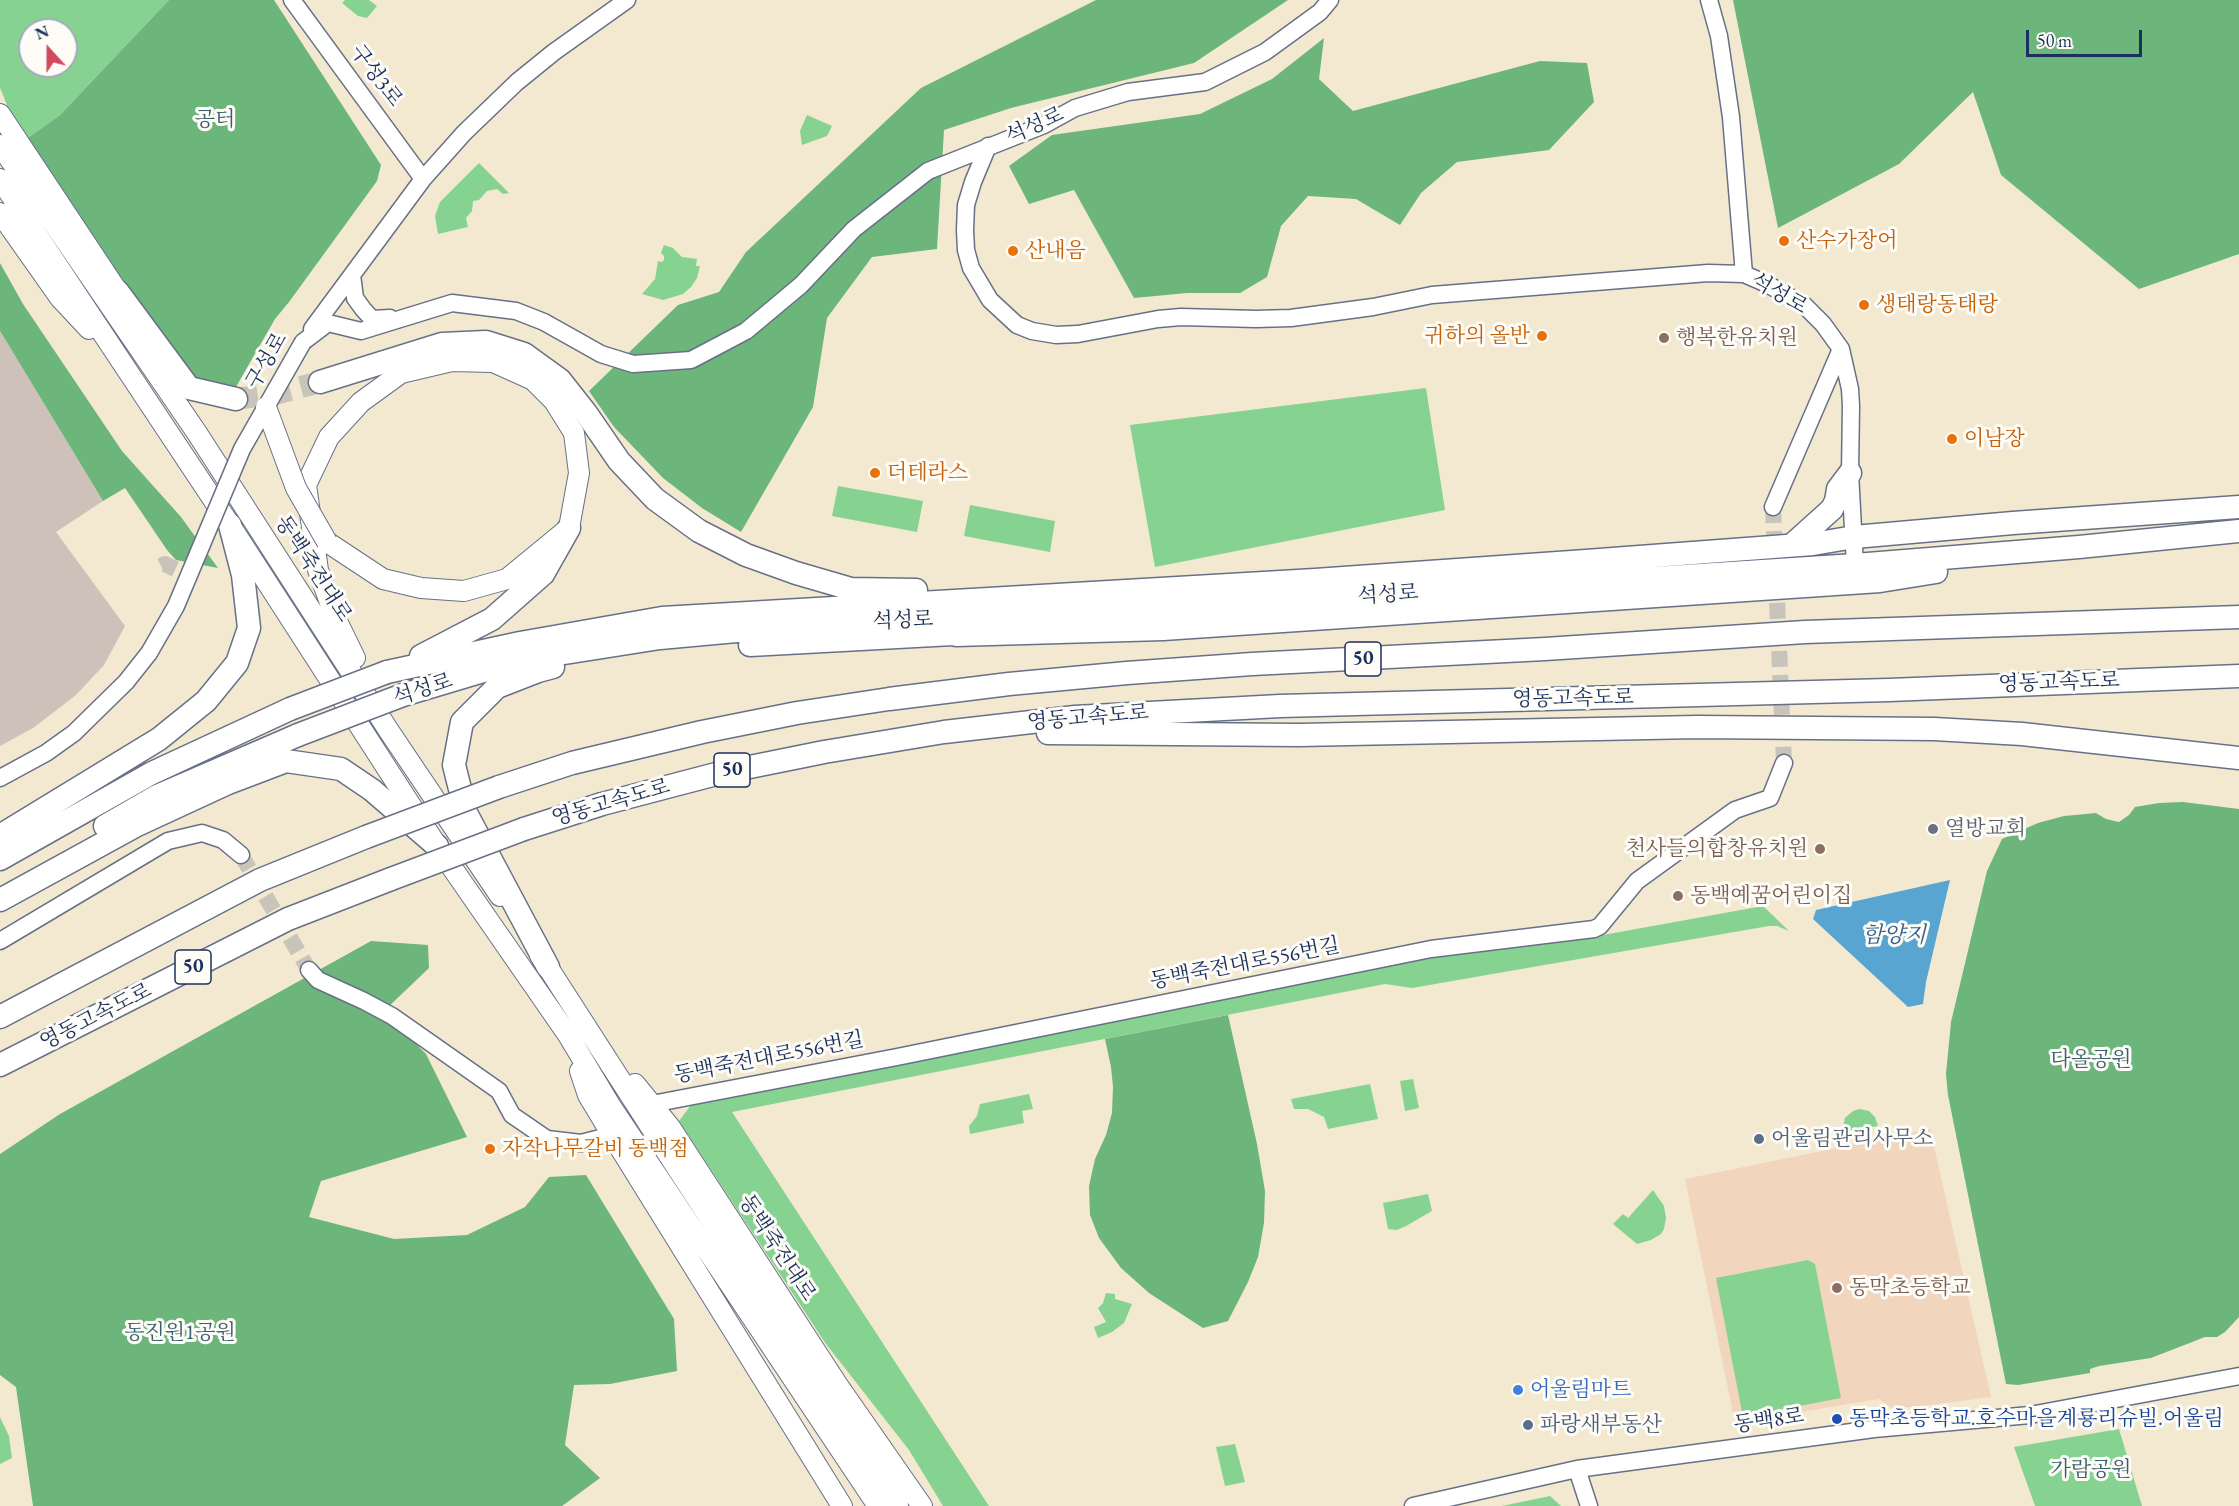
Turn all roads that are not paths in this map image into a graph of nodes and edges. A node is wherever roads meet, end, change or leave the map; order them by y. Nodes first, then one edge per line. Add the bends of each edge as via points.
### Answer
1 (292, 0) edge
2 (627, 0) edge
3 (1330, 0) edge
4 (1709, 0) edge
5 (0, 114) edge
6 (0, 145) edge
7 (988, 146) junction
8 (0, 179) edge
9 (423, 179) junction
10 (0, 213) edge
11 (1744, 274) junction
12 (352, 275) junction
13 (118, 292) junction
14 (402, 317) junction
15 (303, 342) junction
16 (1841, 349) junction
17 (127, 369) junction
18 (159, 379) junction
19 (320, 381) tunnel mouth
20 (236, 399) tunnel mouth
21 (266, 407) junction
22 (1850, 473) junction
23 (1773, 507) tunnel mouth
24 (2239, 507) edge
25 (230, 525) junction
26 (569, 528) junction
27 (2239, 531) edge
28 (1854, 537) junction
29 (1792, 545) junction
30 (2079, 547) junction
31 (1855, 565) junction
32 (1022, 596) junction
33 (1162, 610) junction
34 (2239, 617) edge
35 (956, 635) junction
36 (387, 672) junction
37 (2239, 676) edge
38 (389, 731) junction
39 (944, 732) junction
40 (2239, 758) edge
41 (1784, 764) tunnel mouth
42 (0, 778) edge
43 (0, 836) edge
44 (437, 846) junction
45 (241, 855) tunnel mouth
46 (0, 859) edge
47 (0, 886) edge
48 (0, 900) edge
49 (0, 941) edge
50 (548, 967) junction
51 (309, 970) tunnel mouth
52 (0, 1017) edge
53 (575, 1028) junction
54 (0, 1065) edge
55 (652, 1104) junction
56 (612, 1135) junction
57 (2239, 1376) edge
58 (1577, 1469) junction
59 (842, 1506) edge
60 (878, 1506) edge
61 (898, 1506) edge
62 (922, 1506) edge
63 (1413, 1506) edge
64 (1589, 1506) edge

1 - 9 street, 구성3로
2 - 9 street, 구성로 via 517,82
3 - 7 street, 석성로 via 1320,12 1264,52 1205,82 1128,92 1075,108
4 - 11 street via 1719,36 1731,117
5 - 13 main road
6 - 18 main road, 동백죽전대로
7 - 11 street, 석성로 via 966,206 966,250 971,268 1001,313 1017,325 1040,333 1078,334 1181,317 1291,318 1474,291 1708,273
7 - 14 street via 928,171 854,229 801,285 746,331 691,360 633,364 601,354 516,311 452,303
8 - 17 main road, 동백죽전대로
9 - 12 street, 구성로
10 - 17 main road via 60,298
11 - 16 street, 석성로 via 1804,304
12 - 14 street via 355,298 372,319
12 - 15 street, 구성로
13 - 18 main road
13 - 20 highway via 189,388
14 - 15 street via 361,331 328,323
15 - 21 street, 구성로, bridge
16 - 22 street, 석성로 via 1850,389
16 - 23 street
17 - 25 main road, 동백죽전대로
18 - 38 main road, 동백죽전대로
19 - 32 highway via 442,344 486,342 524,354 560,380 619,461 655,499 699,531 746,555 851,589
21 - 26 main road, bridge via 296,488 327,542 383,579 421,588 464,591 507,579
21 - 42 street, 구성로, bridge via 242,449 176,606 149,652 126,682 74,733
22 - 28 street, 석성로
22 - 29 highway via 1838,489 1832,509
24 - 28 highway
25 - 43 highway via 247,597 249,628 237,663 206,701 159,739
25 - 44 main road, 동백죽전대로
26 - 36 highway via 543,574 492,619
26 - 38 main road via 579,473 574,433 554,401 533,380 493,362 452,361 401,373 361,402 329,437 306,485 318,570 336,619
27 - 30 highway, 석성로
28 - 29 highway, 석성로
28 - 31 street, 석성로
29 - 32 highway, 석성로 via 1316,580
30 - 31 highway, 석성로
30 - 35 highway via 1880,581 1163,629
31 - 33 highway, 석성로
32 - 36 highway, 석성로 via 662,618
33 - 35 highway
33 - 47 highway, 석성로, bridge via 802,625 660,638 520,660 403,695 157,796
34 - 52 highway, 영동고속도로 / 50, bridge via 1805,632 1252,664 1009,684 797,713 572,763 366,837 260,880
35 - 50 highway via 778,643 592,659 538,670 497,687 462,722 454,765 466,813
36 - 46 highway, 석성로, bridge via 290,709 152,773
37 - 39 highway, 영동고속도로 / 50 via 1169,711
38 - 50 main road, 동백죽전대로
39 - 40 highway via 1299,735 1697,727 1934,729 2022,734
39 - 54 highway, 영동고속도로 / 50, bridge via 720,772 524,829 288,919
41 - 55 street, 동백죽전대로556번길 via 1770,798 1736,810 1637,881 1594,929 1431,949
44 - 48 highway via 372,790 341,769 286,761 135,826
44 - 53 main road, 동백죽전대로
45 - 49 street via 224,840 202,833 168,841
50 - 53 main road, 동백죽전대로
51 - 56 street via 318,980 392,1017 499,1091 512,1115 547,1139 582,1143
53 - 55 main road, 동백죽전대로
53 - 56 main road, 동백죽전대로 via 588,1095
53 - 60 main road, 동백죽전대로 via 617,1115
53 - 61 main road, 동백죽전대로
55 - 62 main road, 동백죽전대로
56 - 59 main road, 동백죽전대로
57 - 58 street, 동백8로 via 2030,1415 1874,1429
58 - 63 street, 동백8로
58 - 64 street

